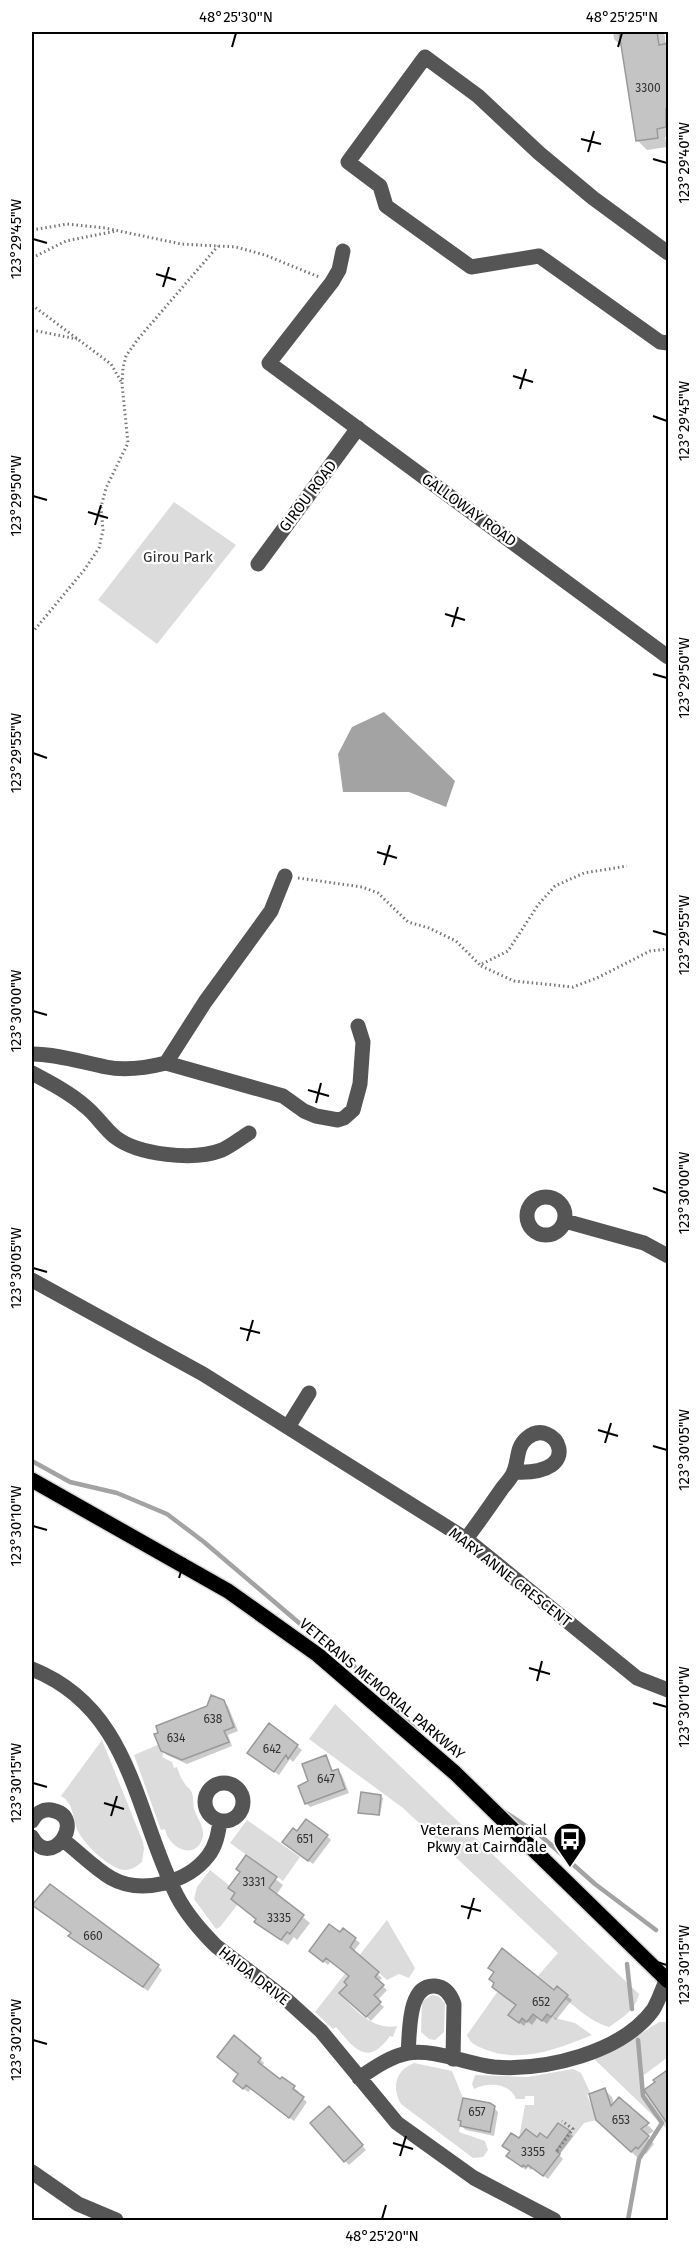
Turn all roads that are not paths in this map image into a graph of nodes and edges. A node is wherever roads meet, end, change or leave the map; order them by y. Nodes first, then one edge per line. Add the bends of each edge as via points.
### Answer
1 (343, 251) dead end
2 (669, 253) edge
3 (669, 343) edge
4 (358, 428) junction
5 (258, 564) dead end
6 (669, 657) edge
7 (285, 876) road end
8 (358, 1026) dead end
9 (32, 1054) edge
10 (166, 1063) junction
11 (32, 1073) edge
12 (249, 1133) dead end
13 (566, 1221) dead end
14 (669, 1256) edge
15 (32, 1280) edge
16 (309, 1392) dead end
17 (288, 1427) junction
18 (514, 1472) dead end
19 (32, 1480) edge
20 (466, 1539) junction
21 (32, 1669) edge
22 (669, 1690) edge
23 (32, 1821) edge
24 (220, 1822) dead end
25 (32, 1837) edge
26 (63, 1840) junction
27 (171, 1882) junction
28 (668, 1979) edge
29 (408, 2053) junction
30 (453, 2059) junction
31 (359, 2078) junction
32 (32, 2172) edge
33 (116, 2220) edge
34 (554, 2220) edge

1 - 4 street, GALLOWAY ROAD via 332,282 269,363
2 - 3 street via 593,198 478,96 425,57 348,162 380,186 386,206 471,267 539,256 660,342
4 - 5 street, GIROU ROAD
4 - 6 street, GALLOWAY ROAD
7 - 10 street via 271,911
8 - 10 street via 363,1042 360,1084 353,1110 338,1120 304,1111 283,1096
9 - 10 street via 121,1069
11 - 12 street via 86,1107 115,1137 138,1148 174,1155 207,1153 222,1150
13 - 14 street via 644,1243
15 - 17 street, MARY ANNE CRESCENT via 203,1374
16 - 17 street
17 - 20 street, MARY ANNE CRESCENT
18 - 20 street
19 - 28 main road, VETERANS MEMORIAL PARKWAY via 228,1591 318,1655 456,1773
20 - 22 street, MARY ANNE CRESCENT via 637,1678
21 - 27 street, HAIDA DRIVE via 71,1690 107,1728 122,1753
23 - 26 street via 40,1812 56,1811 67,1824
24 - 27 street via 217,1842 209,1855
25 - 26 street via 40,1846 49,1848
26 - 27 street via 111,1878 137,1886
27 - 31 street, HAIDA DRIVE via 206,1936 304,2016
28 - 30 street via 653,2009 623,2037 598,2050 573,2059 518,2067
29 - 30 street
29 - 30 street via 416,1995 422,1989 438,1986 446,1990 454,2004
29 - 31 street
31 - 34 street, HAIDA DRIVE via 398,2122 435,2151 474,2178
32 - 33 street via 78,2204

